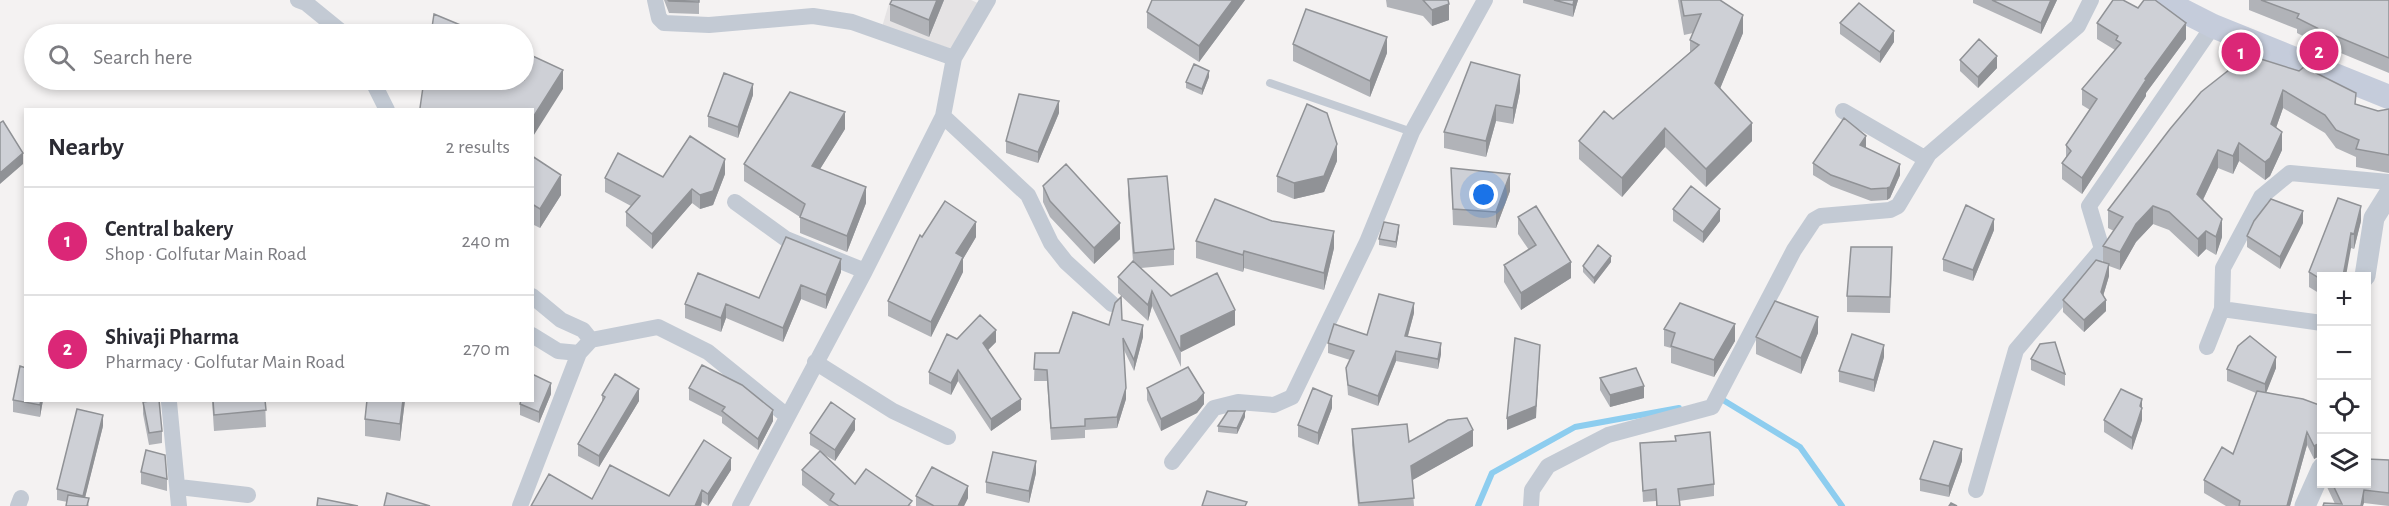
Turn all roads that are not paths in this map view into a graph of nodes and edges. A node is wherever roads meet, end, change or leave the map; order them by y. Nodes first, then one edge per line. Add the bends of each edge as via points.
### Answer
1 (298, 0) edge
2 (655, 0) edge
3 (988, 0) edge
4 (1485, 0) edge
5 (2091, 0) edge
6 (2162, 0) edge
7 (332, 24) edge
8 (2213, 26) junction
9 (954, 58) junction
10 (1270, 83) dead end
11 (377, 90) edge
12 (2389, 97) edge
13 (386, 108) edge
14 (1843, 111) dead end
15 (943, 116) junction
16 (1412, 132) junction
17 (1926, 159) junction
18 (2389, 182) edge
19 (2389, 194) edge
20 (735, 202) dead end
21 (865, 271) junction
22 (2366, 272) edge
23 (534, 298) edge
24 (1112, 304) edge
25 (2222, 309) junction
26 (2317, 323) edge
27 (534, 336) edge
28 (585, 347) junction
29 (2207, 347) dead end
30 (815, 362) junction
31 (169, 402) dead end
32 (787, 416) junction
33 (948, 437) dead end
34 (1172, 462) dead end
35 (2317, 479) edge
36 (179, 487) junction
37 (1976, 490) dead end
38 (248, 495) dead end
39 (179, 506) edge
40 (520, 506) edge
41 (740, 506) edge
42 (1531, 506) edge
43 (2305, 506) edge

1 - 7 street
2 - 9 street via 664,23 709,25 813,16 852,22
3 - 9 street
4 - 16 street
5 - 17 street via 2078,26
6 - 8 main road
8 - 12 main road
8 - 37 street via 2089,206 2102,249 2016,351
9 - 15 street
10 - 16 lane
11 - 13 street
14 - 17 street
15 - 21 street
15 - 24 street via 1028,195 1051,243
16 - 34 street via 1367,242 1292,397 1274,405 1238,402 1214,408
17 - 42 street via 1898,206 1814,220 1794,250 1712,407 1608,435 1548,466 1532,490
18 - 25 street via 2290,173 2261,197 2223,268
19 - 22 street via 2374,218
20 - 21 street via 786,239
21 - 30 street
23 - 28 street via 561,320 583,330
25 - 26 street
25 - 29 street
27 - 28 street via 558,351
28 - 32 street via 658,327 708,352
28 - 40 street
30 - 32 street
30 - 33 street via 893,411
31 - 36 street
32 - 41 street
35 - 43 street
36 - 38 street
36 - 39 street

